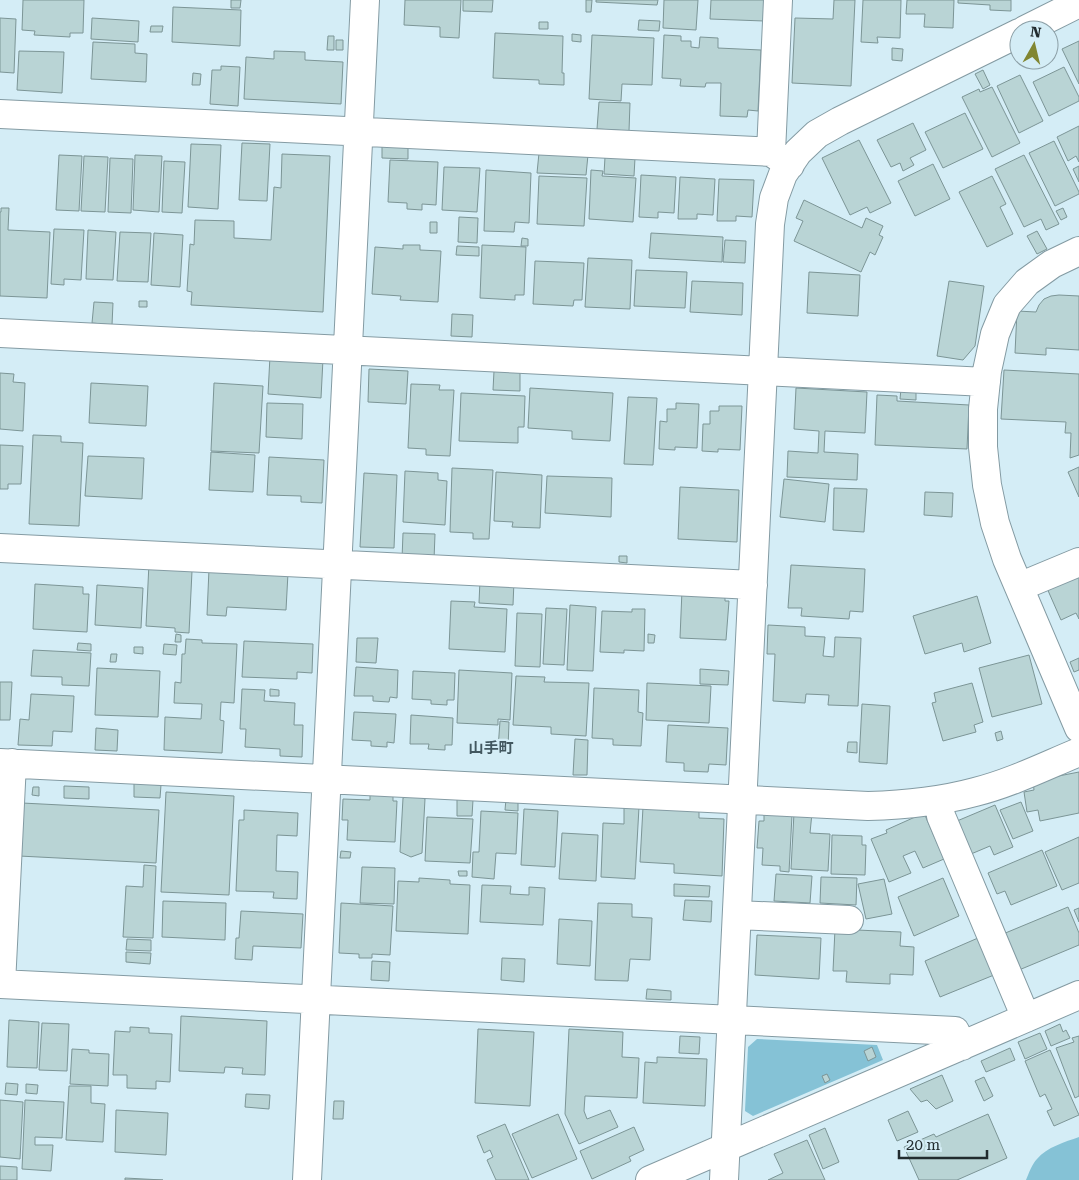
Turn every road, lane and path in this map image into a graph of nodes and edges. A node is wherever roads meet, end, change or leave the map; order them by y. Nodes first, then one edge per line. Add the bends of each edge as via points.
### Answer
1 (365, 0) edge
2 (778, 0) edge
3 (1079, 3) edge
4 (1045, 20) edge
5 (1009, 38) edge
6 (0, 114) edge
7 (358, 132) junction
8 (780, 158) junction
9 (1079, 251) edge
10 (0, 333) edge
11 (348, 350) junction
12 (764, 371) junction
13 (986, 382) junction
14 (0, 548) edge
15 (1079, 562) edge
16 (338, 564) junction
17 (753, 585) junction
18 (1019, 587) junction
19 (1079, 728) edge
20 (1079, 752) edge
21 (6, 763) edge
22 (327, 779) junction
23 (742, 800) junction
24 (939, 801) junction
25 (737, 915) junction
26 (849, 920) dead end
27 (1, 984) edge
28 (1079, 995) edge
29 (316, 999) junction
30 (1026, 1018) junction
31 (732, 1020) junction
32 (962, 1046) junction
33 (726, 1148) junction
34 (307, 1180) edge
35 (650, 1180) edge
36 (724, 1180) edge

1 - 7 street
2 - 8 street
3 - 4 street
5 - 8 street via 840,121 818,134 798,152
6 - 7 street
7 - 8 street
7 - 11 street
8 - 12 street via 783,174 774,198 770,224
9 - 13 street via 1052,264 1027,282 1007,305 994,334
10 - 11 street
11 - 12 street
11 - 16 street
12 - 13 street
12 - 17 street
13 - 18 street via 983,447 987,485 995,523
14 - 16 street
15 - 18 street
16 - 17 street
16 - 22 street
17 - 23 street
18 - 19 street
20 - 24 street via 1011,780
21 - 22 street
21 - 27 street
22 - 23 street
22 - 29 street
23 - 24 street via 868,806
23 - 25 street
24 - 30 street via 941,816
25 - 26 street
25 - 31 street
27 - 29 street
28 - 30 street
29 - 31 street
29 - 34 street
30 - 32 street
31 - 32 street via 955,1031
31 - 33 street
32 - 33 street
33 - 35 street
33 - 36 street

